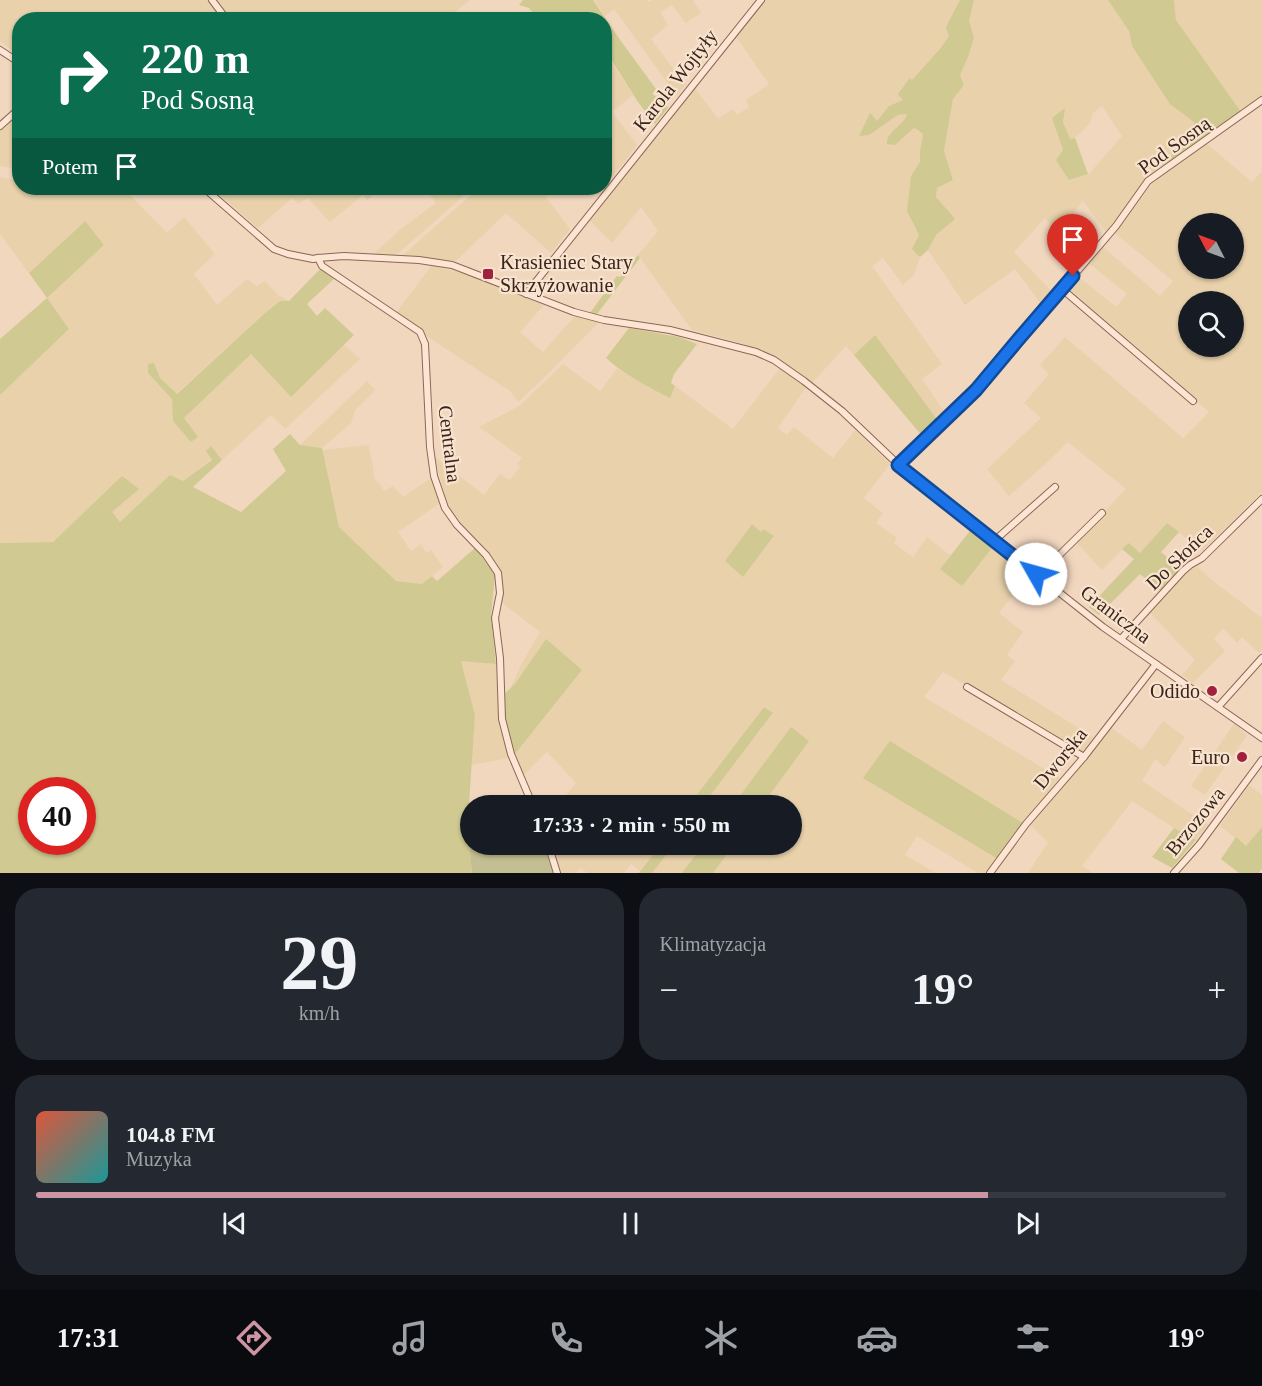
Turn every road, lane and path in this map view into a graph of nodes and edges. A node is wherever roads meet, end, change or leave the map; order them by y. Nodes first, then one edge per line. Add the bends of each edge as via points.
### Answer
1 (761, 0) edge
2 (1262, 100) edge
3 (12, 115) edge
4 (0, 126) edge
5 (612, 186) edge
6 (212, 195) edge
7 (605, 195) edge
8 (318, 258) junction
9 (1062, 289) junction
10 (526, 294) junction
11 (1193, 400) dead end
12 (898, 465) junction
13 (1055, 487) dead end
14 (1262, 500) edge
15 (1102, 513) dead end
16 (994, 540) junction
17 (1038, 576) junction
18 (1121, 639) junction
19 (1262, 658) edge
20 (1155, 664) junction
21 (967, 687) dead end
22 (1218, 707) junction
23 (1262, 738) edge
24 (1084, 757) junction
25 (1262, 760) edge
26 (528, 795) edge
27 (551, 855) edge
28 (557, 873) edge
29 (990, 873) edge
30 (1174, 873) edge

1 - 5 street, Karola Wojtyły
2 - 9 street, Pod Sosną via 1148,181
3 - 4 street
6 - 8 street via 274,249
7 - 10 street, Karola Wojtyły
8 - 10 street, Graniczna via 344,256 452,265
8 - 26 street, Centralna via 322,266 420,332 425,344 434,476 445,508 498,573 500,593 495,618 502,719
9 - 11 street
9 - 12 street, Pod Sosną via 976,390
10 - 12 street, Graniczna via 574,312 670,330 774,360 842,411
12 - 16 street, Graniczna
13 - 16 street
14 - 18 street, Do Słońca via 1202,558 1183,571
15 - 17 street
16 - 17 street, Graniczna
17 - 18 street, Graniczna
18 - 20 street, Graniczna
19 - 22 street
20 - 22 street, Graniczna
20 - 24 street, Dworska
21 - 24 street
22 - 23 street, Graniczna
24 - 29 street, Dworska
25 - 30 street, Brzozowa
27 - 28 street

